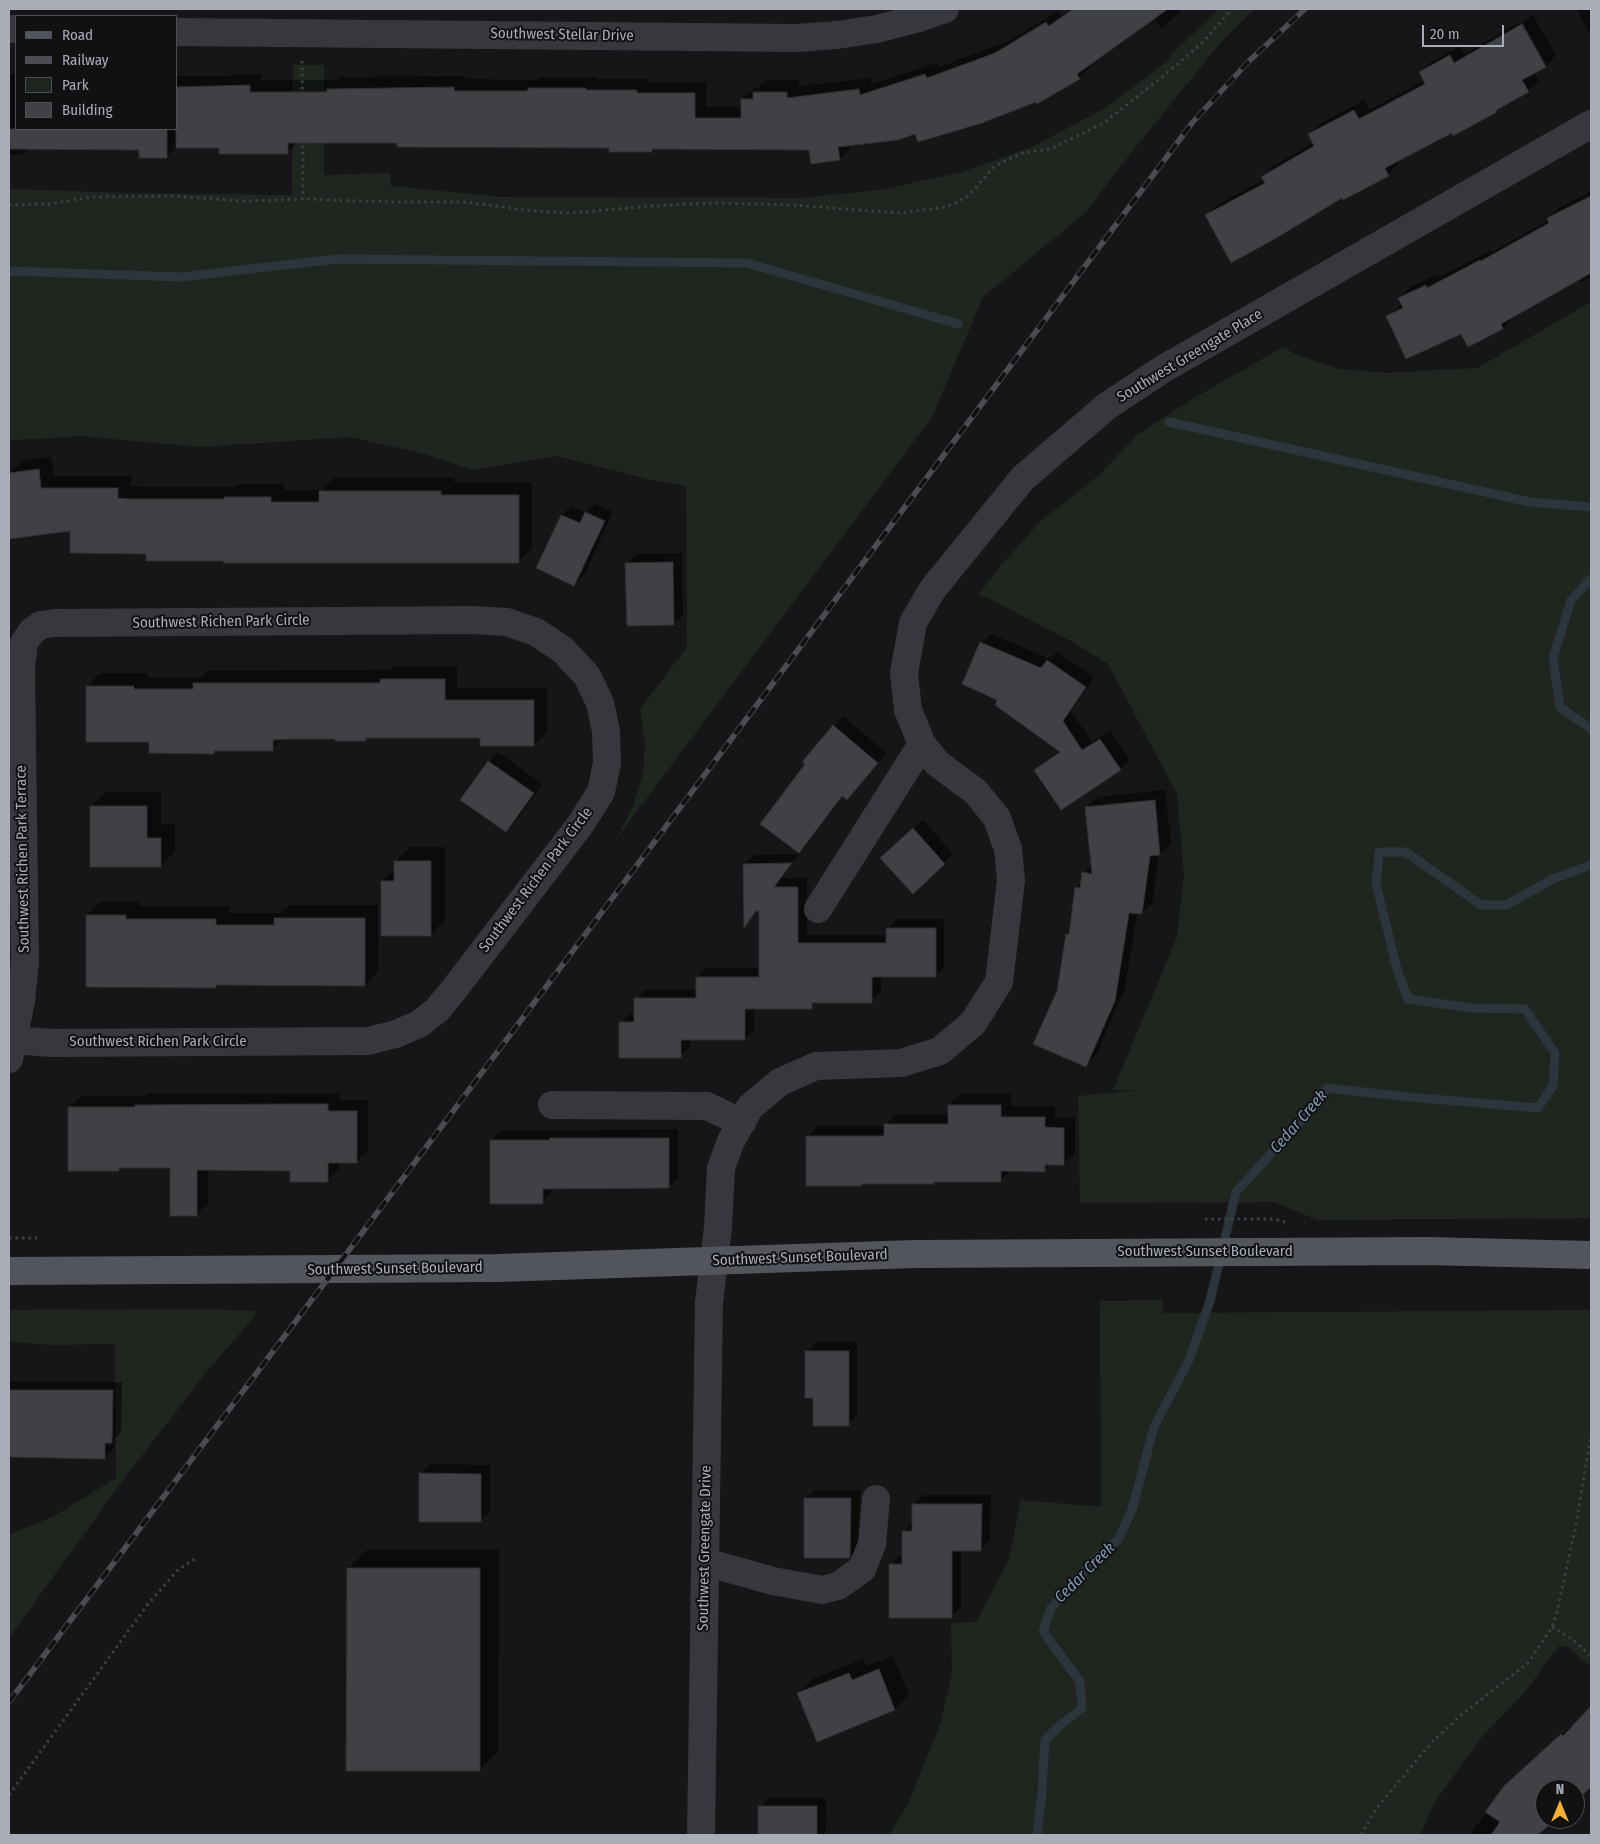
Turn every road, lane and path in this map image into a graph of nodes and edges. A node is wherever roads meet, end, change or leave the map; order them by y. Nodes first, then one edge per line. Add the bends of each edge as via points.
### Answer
1 (945, 9) edge
2 (1232, 9) edge
3 (308, 25) edge
4 (178, 32) edge
5 (1591, 124) edge
6 (303, 199) junction
7 (9, 205) edge
8 (32, 631) joint
9 (922, 744) junction
10 (818, 909) dead end
11 (11, 1050) edge
12 (552, 1105) dead end
13 (742, 1123) junction
14 (1205, 1219) dead end
15 (1258, 1219) dead end
16 (9, 1238) edge
17 (39, 1238) dead end
18 (1591, 1255) edge
19 (9, 1258) edge
20 (714, 1261) junction
21 (9, 1271) edge
22 (1591, 1436) edge
23 (876, 1499) dead end
24 (196, 1558) dead end
25 (705, 1562) junction
26 (1552, 1627) junction
27 (1591, 1656) edge
28 (9, 1795) edge
29 (701, 1835) edge
30 (1361, 1835) edge

1 - 3 street, Southwest Stellar Drive via 877,29 797,38
2 - 6 path via 1205,40 1104,122 1050,149 1008,159 994,167 969,194 941,208 897,212 715,203 572,212 533,211 465,202
3 - 4 street, Southwest Stellar Drive
3 - 6 path
5 - 9 street, Southwest Greengate Place via 1163,369 1107,406 1023,478 932,590 913,623 904,673 908,710
6 - 7 path via 247,202 171,196 93,197 49,204
8 - 11 street, Southwest Richen Park Terrace via 24,643 21,669 25,962
8 - 11 street, Southwest Richen Park Circle via 41,625 56,624 507,622 536,632 563,650 587,676 600,703 606,731 607,763 600,792 580,825 452,992 420,1024 368,1041 52,1043
9 - 10 street
9 - 13 street, Southwest Greengate Place via 938,763 976,792 997,818 1008,849 1011,880 999,982 973,1023 940,1051 901,1063 816,1066 780,1082 750,1107
12 - 13 street via 707,1106
13 - 20 street, Southwest Greengate Place via 721,1168
14 - 15 path
16 - 17 path
18 - 20 main road, Southwest Sunset Boulevard via 1428,1250 915,1254
19 - 21 street
20 - 21 main road, Southwest Sunset Boulevard via 498,1268
20 - 25 street, Southwest Greengate Drive via 709,1303
22 - 26 path via 1575,1529
23 - 25 street via 872,1544 862,1569 838,1586 822,1590 773,1581
24 - 28 path via 179,1569 148,1604
25 - 29 street, Southwest Greengate Drive
26 - 27 path
26 - 30 path via 1529,1662 1432,1742 1376,1809

